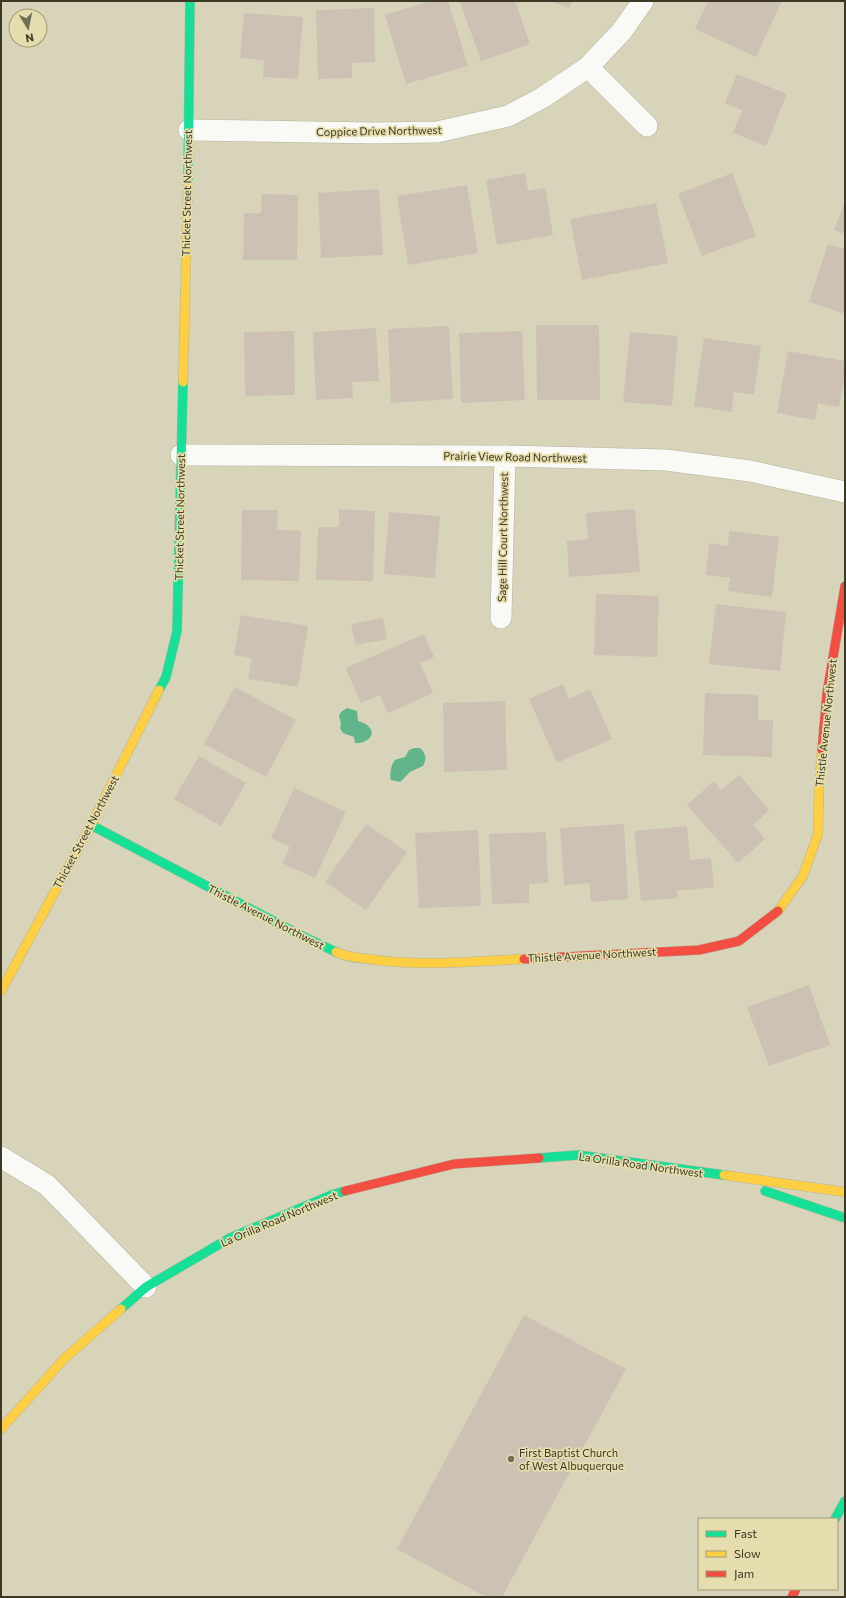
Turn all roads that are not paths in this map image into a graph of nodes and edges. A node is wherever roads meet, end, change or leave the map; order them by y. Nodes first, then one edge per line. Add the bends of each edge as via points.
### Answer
1 (190, 1) edge
2 (643, 1) edge
3 (588, 67) junction
4 (647, 126) dead end
5 (189, 130) junction
6 (181, 455) junction
7 (505, 456) junction
8 (845, 492) edge
9 (845, 586) edge
10 (501, 618) dead end
11 (90, 825) junction
12 (1, 991) edge
13 (1, 1156) edge
14 (717, 1175) junction
15 (845, 1192) edge
16 (843, 1222) edge
17 (146, 1287) junction
18 (1, 1429) edge
19 (845, 1501) edge
20 (836, 1518) edge

1 - 5 street, Thicket Street Northwest
2 - 3 street, Coppice Drive Northwest via 622,31
3 - 4 street
3 - 5 street, Coppice Drive Northwest via 542,98 508,116 437,132
5 - 6 street, Thicket Street Northwest
6 - 7 street, Prairie View Road Northwest
6 - 11 street, Thicket Street Northwest via 177,630 166,677
7 - 8 street, Prairie View Road Northwest via 666,460 750,470
7 - 10 street, Sage Hill Court Northwest
9 - 11 street, Thistle Avenue Northwest via 827,693 818,834 803,876 778,911 739,941 699,950 433,963 386,962 345,956
11 - 12 street, Thicket Street Northwest
13 - 17 street via 46,1185
14 - 15 street
14 - 16 street via 834,1215
14 - 17 street, La Orilla Road Northwest via 578,1155 454,1164 334,1194 230,1238
17 - 18 street, La Orilla Road Northwest via 64,1359
19 - 20 street

